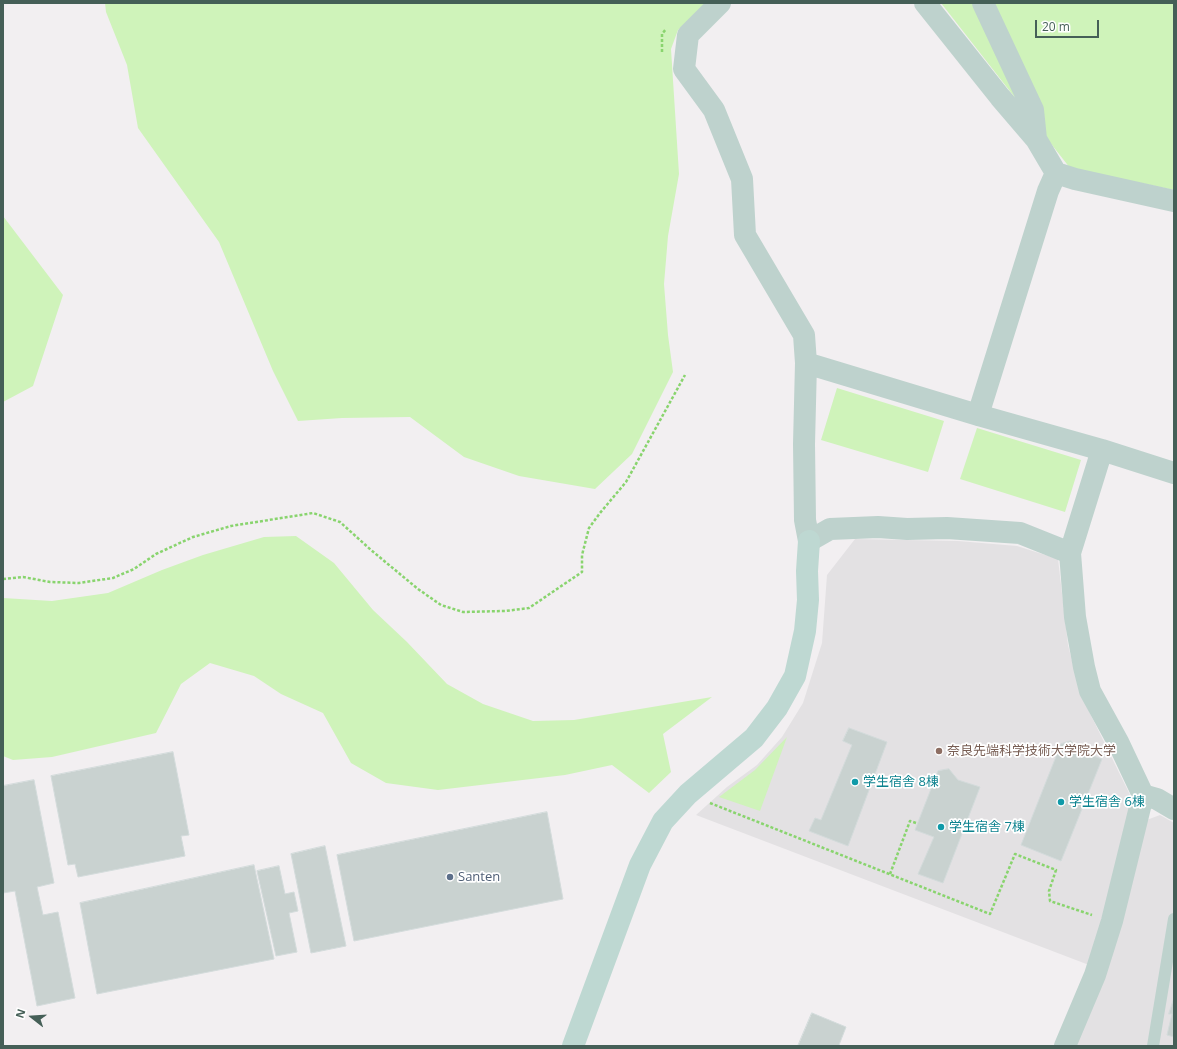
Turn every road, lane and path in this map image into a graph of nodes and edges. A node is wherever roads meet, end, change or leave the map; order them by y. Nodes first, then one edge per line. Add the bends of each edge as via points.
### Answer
1 (720, 3) edge
2 (925, 3) edge
3 (983, 3) edge
4 (1036, 139) junction
5 (1056, 173) junction
6 (1174, 201) edge
7 (806, 363) junction
8 (685, 374) dead end
9 (978, 416) junction
10 (1102, 450) junction
11 (1174, 473) edge
12 (809, 541) junction
13 (1070, 553) junction
14 (3, 579) edge
15 (688, 794) junction
16 (1143, 795) junction
17 (1174, 809) edge
18 (916, 823) dead end
19 (890, 874) junction
20 (1174, 919) edge
21 (1112, 921) junction
22 (573, 1046) edge
23 (1065, 1046) edge
24 (1153, 1046) edge

1 - 7 street via 688,35 684,69 714,110 742,179 745,235 804,336
2 - 4 street
3 - 4 street via 1033,110
4 - 5 street
5 - 6 street
5 - 9 street via 1048,191
7 - 9 street
7 - 12 street via 804,520
8 - 14 path via 626,482 589,528 582,556 582,572 528,608 463,612 441,605 418,589 340,522 313,513 231,526 193,537 113,578 79,582 50,582 23,577
9 - 10 street
10 - 11 street
10 - 13 street
12 - 13 street via 830,529 947,528 1020,533
12 - 15 street via 805,631 795,676 777,708 754,738
13 - 16 street via 1075,617 1090,691
15 - 19 path
15 - 22 street via 663,821 640,865
16 - 17 street
16 - 21 street
18 - 19 path via 910,821
19 - 21 path via 990,914 1015,854 1056,870 1049,891 1050,901
20 - 24 lane
21 - 23 street via 1095,975

